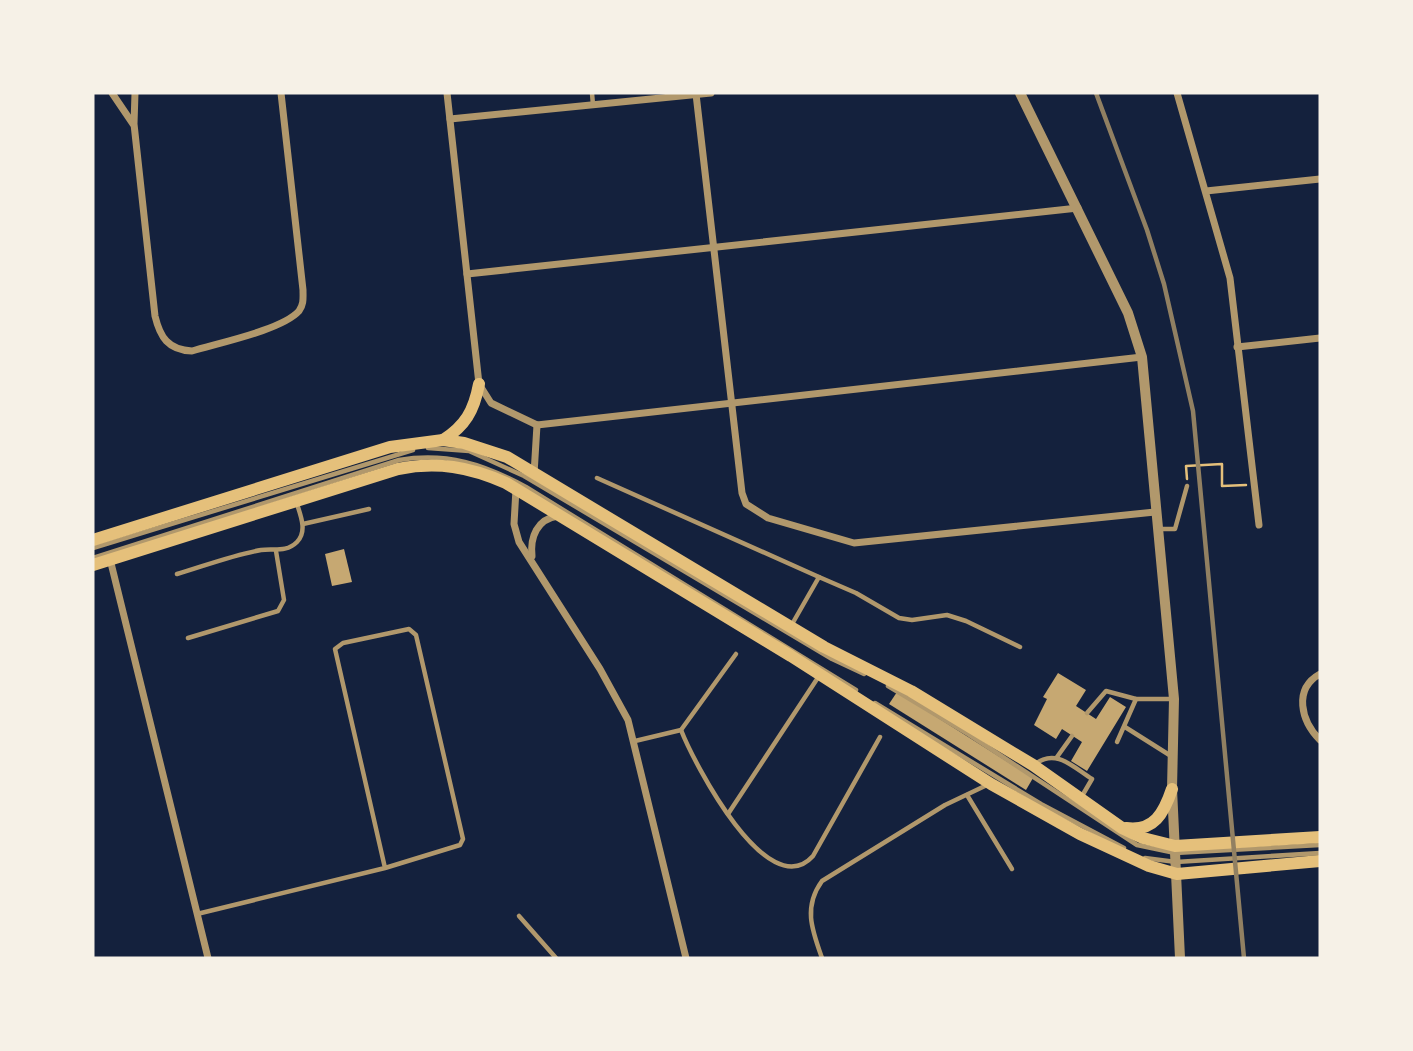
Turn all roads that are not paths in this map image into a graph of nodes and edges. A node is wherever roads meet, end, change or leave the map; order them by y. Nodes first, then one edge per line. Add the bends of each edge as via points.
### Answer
1 (112, 93) edge
2 (135, 93) edge
3 (281, 93) edge
4 (447, 93) edge
5 (592, 93) edge
6 (711, 93) edge
7 (1020, 93) edge
8 (1177, 93) edge
9 (696, 94) edge
10 (593, 105) junction
11 (450, 119) junction
12 (134, 124) junction
13 (1320, 179) edge
14 (1206, 191) junction
15 (1078, 208) junction
16 (713, 248) junction
17 (467, 274) junction
18 (1320, 338) edge
19 (1237, 347) junction
20 (1142, 357) junction
21 (479, 384) junction
22 (732, 403) junction
23 (537, 425) junction
24 (443, 440) junction
25 (534, 475) junction
26 (597, 478) dead end
27 (1187, 486) road end
28 (516, 489) junction
29 (296, 500) junction
30 (369, 509) dead end
31 (1155, 512) junction
32 (561, 515) junction
33 (303, 524) junction
34 (1259, 525) dead end
35 (1157, 529) junction
36 (93, 541) edge
37 (93, 548) edge
38 (276, 551) junction
39 (532, 557) junction
40 (93, 558) edge
41 (110, 559) junction
42 (93, 565) edge
43 (177, 574) dead end
44 (819, 578) junction
45 (791, 627) junction
46 (188, 638) dead end
47 (1020, 647) dead end
48 (736, 654) dead end
49 (1320, 674) edge
50 (820, 676) junction
51 (1136, 699) junction
52 (1174, 699) junction
53 (1087, 713) dead end
54 (1125, 727) junction
55 (681, 730) junction
56 (1072, 736) dead end
57 (880, 737) dead end
58 (1320, 740) edge
59 (635, 741) junction
60 (1117, 742) dead end
61 (1057, 757) junction
62 (1173, 757) junction
63 (1032, 765) junction
64 (991, 784) junction
65 (1172, 789) junction
66 (967, 795) junction
67 (1080, 800) junction
68 (728, 814) junction
69 (1122, 828) junction
70 (1320, 837) edge
71 (1320, 845) edge
72 (1266, 846) junction
73 (1320, 853) edge
74 (1176, 859) junction
75 (1271, 861) junction
76 (1320, 861) edge
77 (385, 868) junction
78 (1012, 869) dead end
79 (197, 914) junction
80 (519, 916) dead end
81 (208, 958) edge
82 (556, 958) edge
83 (686, 958) edge
84 (822, 958) edge
85 (1180, 958) edge

1 - 12 street
2 - 12 street
3 - 12 street via 302,306 279,323 192,351 165,342 155,316
4 - 11 street
5 - 10 lane
6 - 9 street
7 - 15 street
8 - 14 street
9 - 10 street
9 - 16 street
10 - 11 street
11 - 17 street
13 - 14 street
14 - 19 street via 1230,278
15 - 16 street
15 - 20 street via 1133,324
16 - 17 street
16 - 22 street
17 - 21 street
18 - 19 street
19 - 34 street
20 - 22 street
20 - 31 street
21 - 23 street via 491,402
21 - 24 main road via 470,414
22 - 23 street
22 - 31 street via 746,504 768,518 854,543
23 - 25 street
24 - 25 main road via 494,451
24 - 36 main road via 390,447
25 - 45 main road
26 - 44 lane
27 - 35 lane via 1175,529
28 - 29 main road via 486,474 429,464
28 - 32 main road
28 - 39 street via 516,532
29 - 33 lane
29 - 41 main road
30 - 33 lane
31 - 35 street
32 - 39 street via 546,520 535,531
32 - 50 main road
33 - 38 lane via 296,542
35 - 52 street
37 - 74 lane via 392,454 423,448 469,452 524,476 832,659 906,696 1138,845
38 - 43 lane via 262,550
38 - 46 lane via 284,600 278,611
39 - 59 street via 611,687
40 - 74 lane via 399,460 443,457 476,463 526,487 1041,804 1136,854
41 - 42 main road
41 - 79 street
44 - 45 lane
44 - 47 lane via 899,618 947,615
45 - 63 main road via 911,691
48 - 55 lane
49 - 58 street via 1304,688 1302,702 1307,724
50 - 64 main road
50 - 68 lane
51 - 52 lane
51 - 53 lane via 1106,691
51 - 54 lane
52 - 62 street
54 - 60 lane
54 - 62 lane
55 - 59 lane
55 - 68 lane via 700,772
56 - 61 lane
57 - 68 lane via 813,856 798,869 771,859
59 - 83 street
61 - 63 lane via 1044,757
61 - 67 lane via 1092,779
62 - 65 street
63 - 67 main road
64 - 66 lane
64 - 74 main road via 1149,866
65 - 69 main road via 1152,824 1136,830
65 - 74 street
66 - 78 lane
66 - 84 lane via 822,881 812,894 809,919
67 - 69 main road
69 - 74 main road
70 - 72 main road
71 - 72 lane
72 - 74 main road
73 - 75 lane
74 - 75 main road via 1224,865
74 - 85 street
75 - 76 main road
77 - 77 lane via 456,847 463,839 416,635 409,629 343,643 335,649
77 - 79 lane
79 - 81 street
80 - 82 lane

